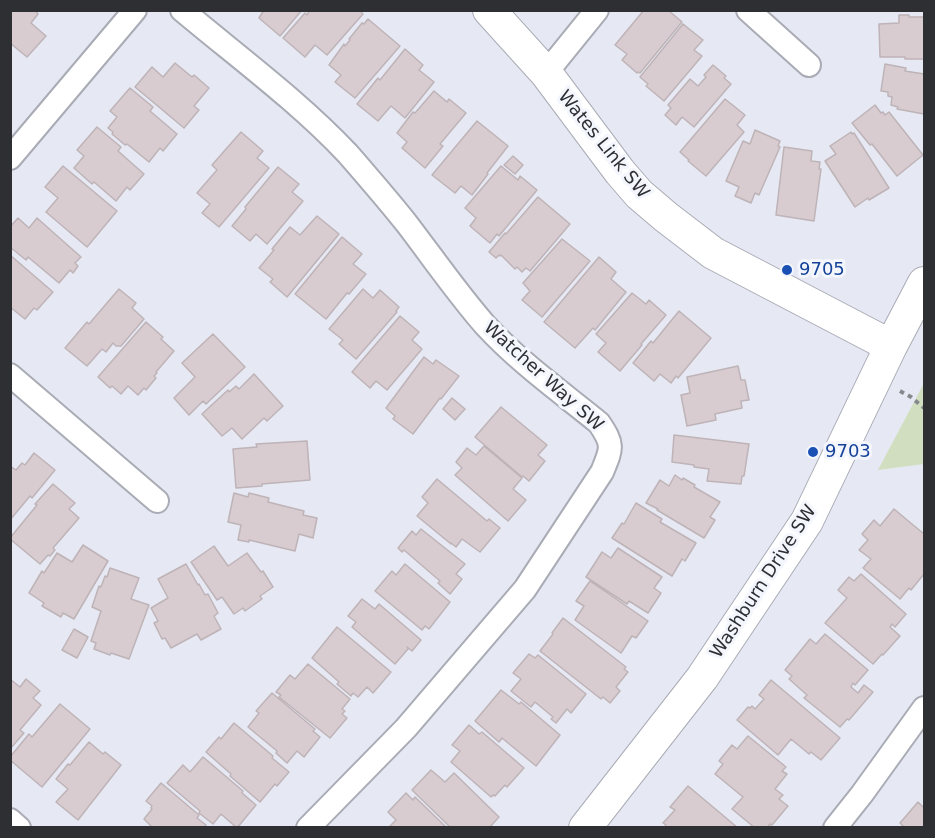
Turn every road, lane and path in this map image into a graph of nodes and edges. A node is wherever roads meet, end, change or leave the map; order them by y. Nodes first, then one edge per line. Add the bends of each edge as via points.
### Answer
1 (135, 10) edge
2 (182, 10) edge
3 (489, 10) edge
4 (597, 10) edge
5 (748, 10) edge
6 (809, 65) dead end
7 (546, 73) junction
8 (10, 159) edge
9 (924, 283) edge
10 (891, 346) junction
11 (10, 375) edge
12 (157, 501) dead end
13 (924, 708) edge
14 (10, 820) edge
15 (19, 828) edge
16 (308, 828) edge
17 (585, 828) edge
18 (835, 828) edge

1 - 8 street
2 - 16 street, Watcher Way SW via 308,115 346,152 487,327 599,423 608,437 610,453 602,472 525,589 406,728
3 - 7 street, Wates Link SW
4 - 7 street
5 - 6 street
7 - 10 street, Wates Link SW via 620,172 666,217 713,253
9 - 10 street, Washburn Drive SW
10 - 17 street, Washburn Drive SW via 807,521 702,678
11 - 12 street
13 - 18 street
14 - 15 street

